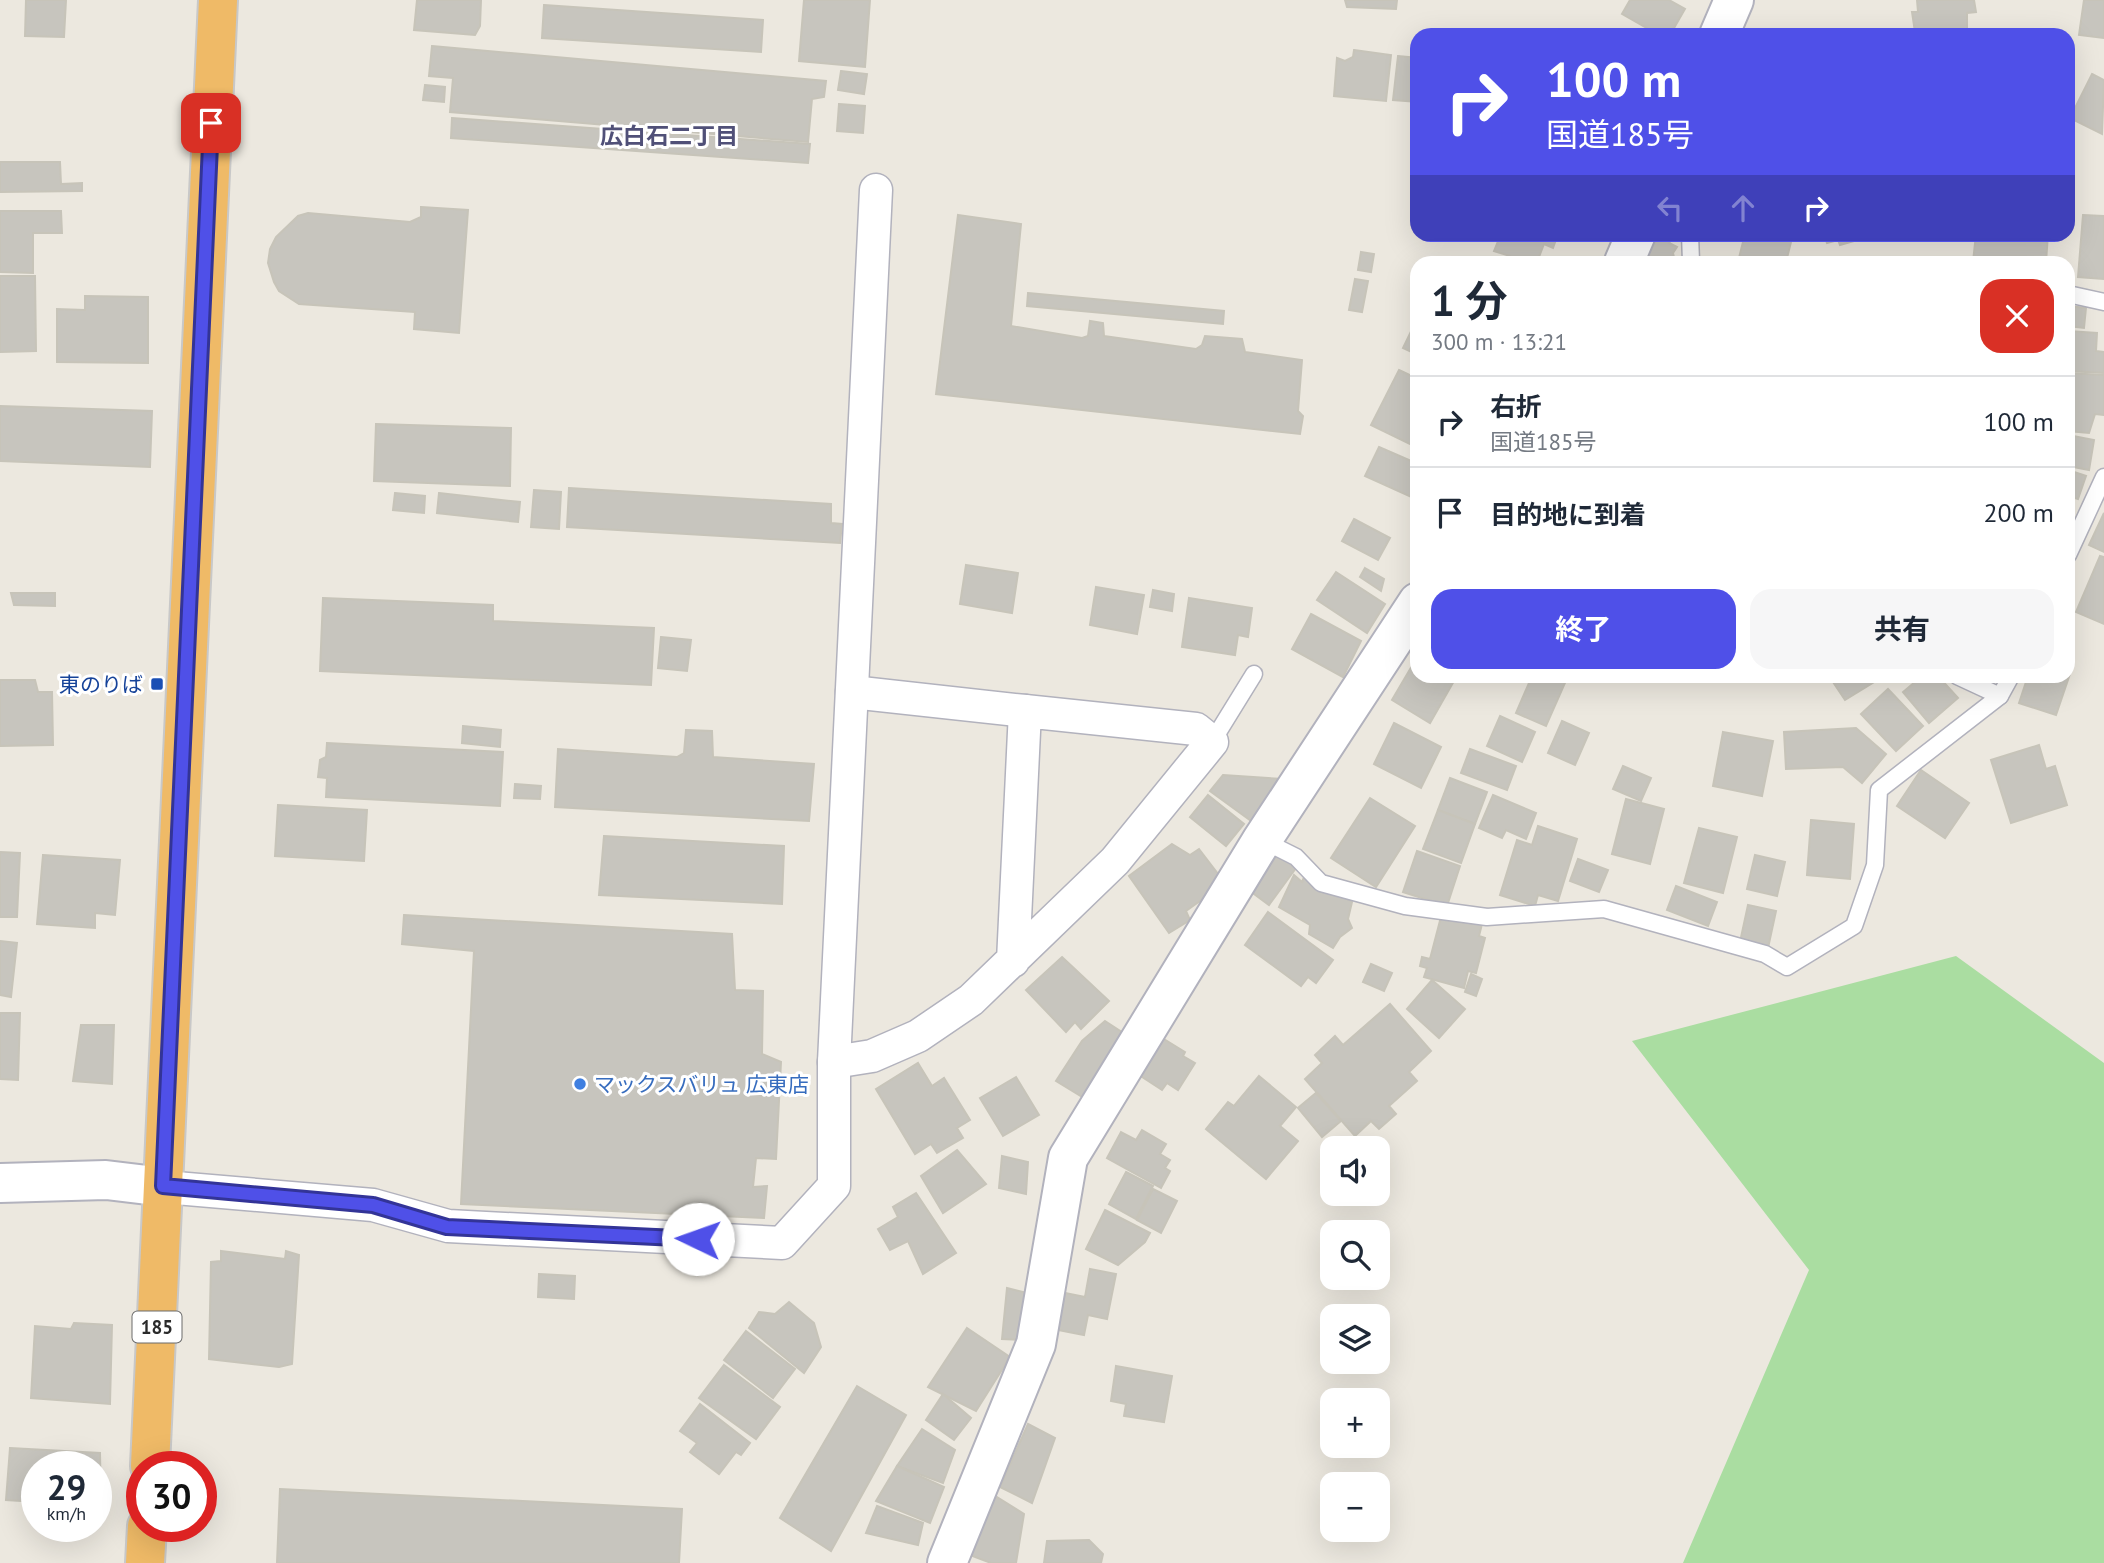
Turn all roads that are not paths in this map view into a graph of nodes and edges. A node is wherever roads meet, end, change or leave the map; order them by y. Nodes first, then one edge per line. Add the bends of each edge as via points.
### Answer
1 (218, 0) edge
2 (1734, 0) edge
3 (1722, 28) edge
4 (876, 190) dead end
5 (2075, 296) edge
6 (2104, 302) edge
7 (2104, 477) edge
8 (2075, 540) edge
9 (1410, 614) edge
10 (1254, 674) dead end
11 (1972, 683) edge
12 (2007, 683) edge
13 (852, 692) junction
14 (2000, 696) junction
15 (1025, 711) junction
16 (1212, 742) junction
17 (1262, 840) junction
18 (1013, 961) junction
19 (834, 1062) junction
20 (0, 1183) edge
21 (163, 1186) junction
22 (151, 1451) edge
23 (146, 1542) edge
24 (145, 1563) edge
25 (947, 1563) edge

1 - 21 highway, 185
2 - 3 street
4 - 13 street
5 - 6 lane
7 - 8 lane
9 - 17 street
10 - 16 lane
11 - 14 lane
12 - 14 lane
13 - 15 street
13 - 19 street
14 - 17 lane via 1879,790 1875,865 1854,926 1787,967 1765,954 1604,909 1487,917 1405,906 1321,883 1296,857
15 - 16 street via 1196,729
15 - 18 street
16 - 18 street via 1115,861
17 - 25 street via 1068,1158 1036,1344
18 - 19 street via 971,1000 918,1036 872,1056
19 - 21 street via 834,1186 782,1243 447,1227 373,1205
20 - 21 street via 106,1180
21 - 22 highway, 185
23 - 24 highway

